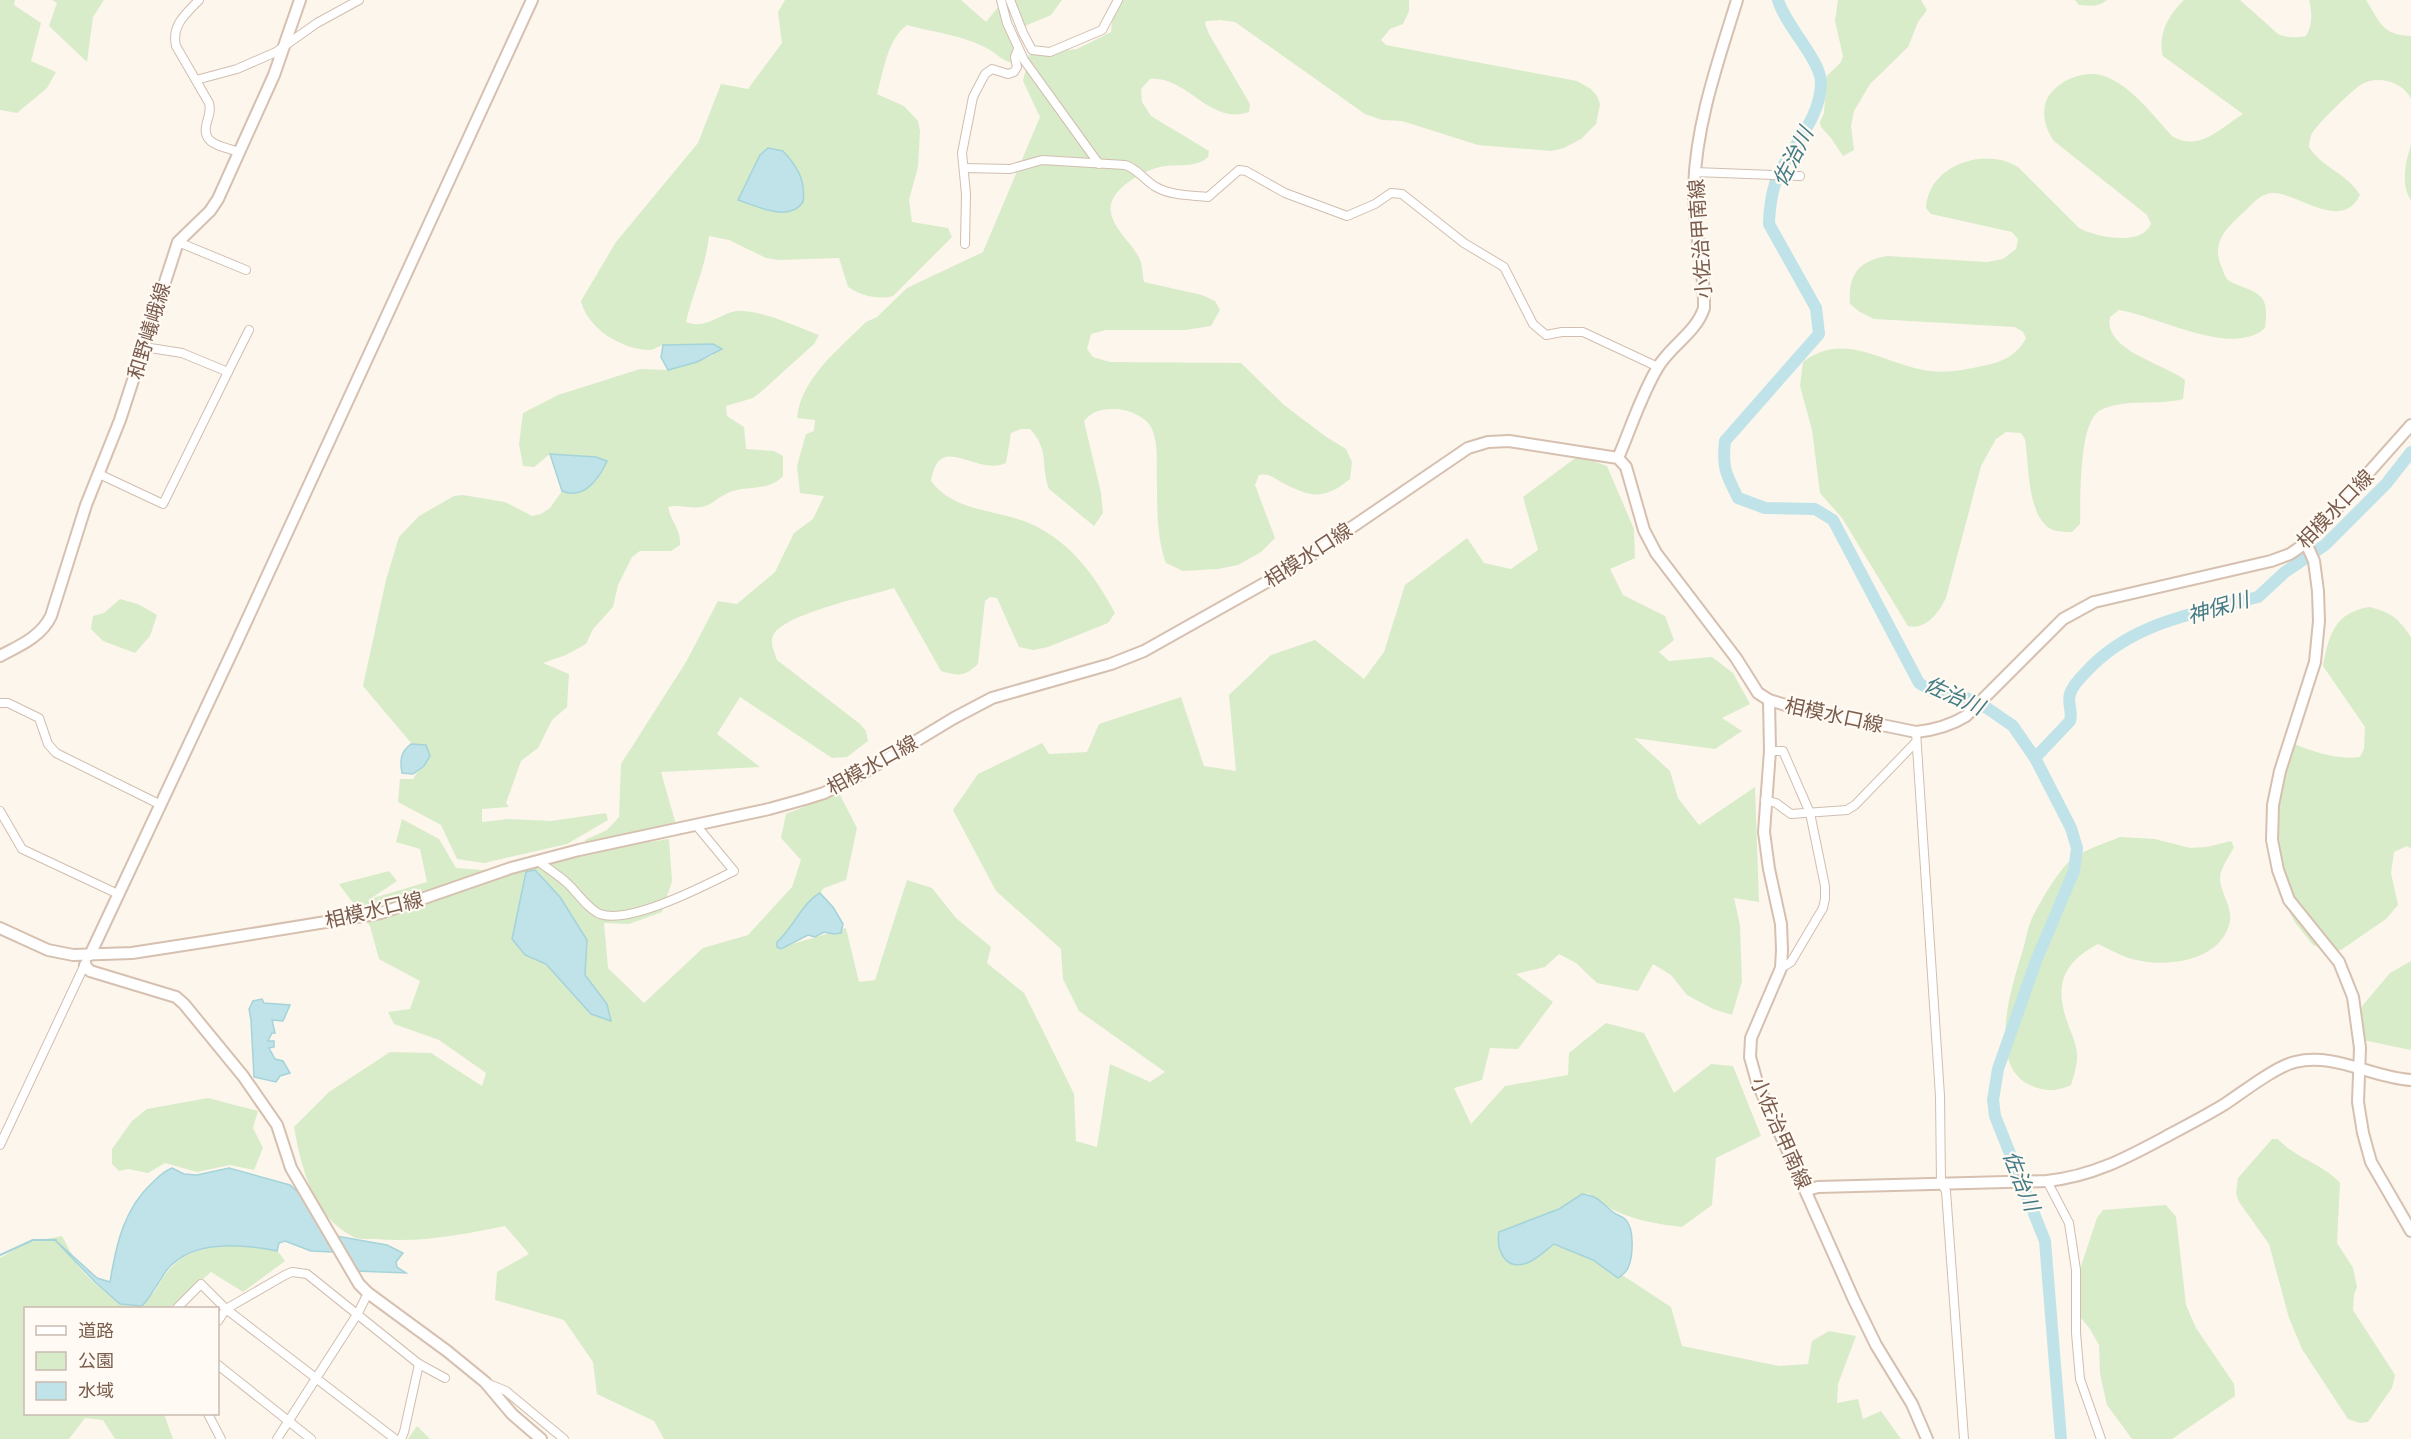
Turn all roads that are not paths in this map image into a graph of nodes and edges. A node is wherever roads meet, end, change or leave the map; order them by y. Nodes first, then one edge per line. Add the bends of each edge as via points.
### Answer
1 (199, 0) edge
2 (300, 0) edge
3 (359, 0) edge
4 (532, 0) edge
5 (1001, 0) edge
6 (1010, 0) edge
7 (1118, 0) edge
8 (1737, 0) edge
9 (284, 46) junction
10 (1018, 49) junction
11 (196, 80) junction
12 (239, 152) junction
13 (1099, 164) junction
14 (964, 168) junction
15 (1695, 172) junction
16 (1800, 176) dead end
17 (178, 242) junction
18 (965, 244) dead end
19 (246, 270) dead end
20 (249, 330) dead end
21 (144, 347) junction
22 (1658, 367) junction
23 (228, 372) junction
24 (2411, 425) edge
25 (1618, 458) junction
26 (99, 474) junction
27 (2308, 545) junction
28 (0, 656) edge
29 (1769, 700) junction
30 (0, 703) edge
31 (1916, 737) junction
32 (1770, 751) junction
33 (1765, 800) junction
34 (159, 804) junction
35 (0, 811) edge
36 (1810, 813) junction
37 (696, 825) junction
38 (538, 861) junction
39 (118, 894) junction
40 (0, 928) edge
41 (87, 960) junction
42 (1781, 968) junction
43 (2359, 1069) junction
44 (2411, 1080) edge
45 (0, 1145) edge
46 (2047, 1181) junction
47 (1941, 1183) junction
48 (1807, 1191) junction
49 (2411, 1231) edge
50 (368, 1293) junction
51 (178, 1307) edge
52 (226, 1309) junction
53 (357, 1313) junction
54 (219, 1320) edge
55 (419, 1364) junction
56 (219, 1366) edge
57 (317, 1377) junction
58 (445, 1378) dead end
59 (484, 1382) junction
60 (209, 1415) edge
61 (289, 1421) junction
62 (1922, 1426) junction
63 (221, 1439) edge
64 (277, 1439) edge
65 (311, 1439) edge
66 (395, 1439) edge
67 (400, 1439) edge
68 (541, 1439) edge
69 (564, 1439) edge
70 (1921, 1439) edge
71 (1927, 1439) edge
72 (1964, 1439) edge
73 (2101, 1439) edge

1 - 11 street via 179,22 174,37
2 - 9 main road, 和野嶬峨線
3 - 9 street
4 - 34 main road
5 - 10 street
6 - 7 street via 1032,50 1050,52 1102,30
8 - 15 main road, 小佐治甲南線 via 1704,108
9 - 11 street via 237,69
9 - 12 main road, 和野嶬峨線
10 - 13 street
10 - 14 street via 1014,72 992,69 979,83 964,145
11 - 12 street via 210,109 205,137 208,142
12 - 17 main road, 和野嶬峨線 via 210,212
13 - 14 street via 1042,160 1010,169
13 - 22 street via 1132,167 1169,193 1208,197 1239,170 1246,171 1285,194 1347,216 1391,193 1406,195 1464,243 1504,267 1533,324 1546,335 1582,332
14 - 18 street
15 - 16 street
15 - 22 main road, 小佐治甲南線 via 1704,308 1694,328
17 - 19 street
17 - 21 main road, 和野嶬峨線
20 - 23 street
21 - 23 street via 182,353
21 - 26 main road, 和野嶬峨線
22 - 25 main road, 小佐治甲南線
23 - 26 street via 163,504
24 - 27 main road, 相模水口線
25 - 29 main road, 相模水口線 via 1626,467 1644,530 1656,553 1758,693
25 - 37 main road, 相模水口線 via 1509,441 1468,448 1295,566 1144,651 992,698 824,792
26 - 28 main road, 和野嶬峨線 via 47,626
27 - 31 main road, 相模水口線 via 2271,561 2094,602 2062,619 1976,708 1950,725
27 - 43 main road via 2314,561 2319,621 2315,662 2280,771 2273,805 2272,840 2277,870 2289,900 2339,962 2353,997
29 - 31 main road, 相模水口線
29 - 32 main road, 小佐治甲南線
30 - 34 street via 39,718 56,753
31 - 36 street via 1855,805 1837,812
31 - 47 street via 1940,1096
32 - 33 main road, 小佐治甲南線
32 - 36 street via 1783,751
33 - 36 street via 1791,814
33 - 42 main road, 小佐治甲南線 via 1764,832 1781,924
34 - 39 main road
35 - 39 street via 22,849
36 - 42 street via 1825,899 1791,962
37 - 38 main road, 相模水口線
37 - 38 street via 734,871 623,915 598,913
38 - 41 main road, 相模水口線 via 481,876 381,913
39 - 41 main road
40 - 41 main road, 相模水口線 via 48,950
41 - 45 street
41 - 50 main road via 90,971 176,997 184,1004 277,1125 291,1168 336,1248
42 - 48 main road, 小佐治甲南線 via 1751,1038 1750,1057 1757,1082
43 - 44 main road
43 - 46 main road via 2315,1060 2295,1062 2218,1109 2118,1161 2090,1174
43 - 49 main road via 2358,1102 2371,1162
46 - 47 main road
46 - 73 street via 2068,1223 2076,1270 2080,1379
47 - 48 main road via 1818,1187
47 - 72 street via 1947,1202
48 - 62 main road, 小佐治甲南線 via 1876,1345
50 - 53 street
50 - 59 main road
51 - 52 street via 201,1284
52 - 53 street via 285,1275 298,1272
52 - 54 street
52 - 57 street
53 - 55 street
53 - 57 street
55 - 58 street
55 - 67 street
56 - 61 street
57 - 61 street
57 - 66 street
59 - 68 main road
59 - 69 street via 506,1391
60 - 63 street
61 - 64 street
61 - 65 street
62 - 70 street
62 - 71 main road, 小佐治甲南線

